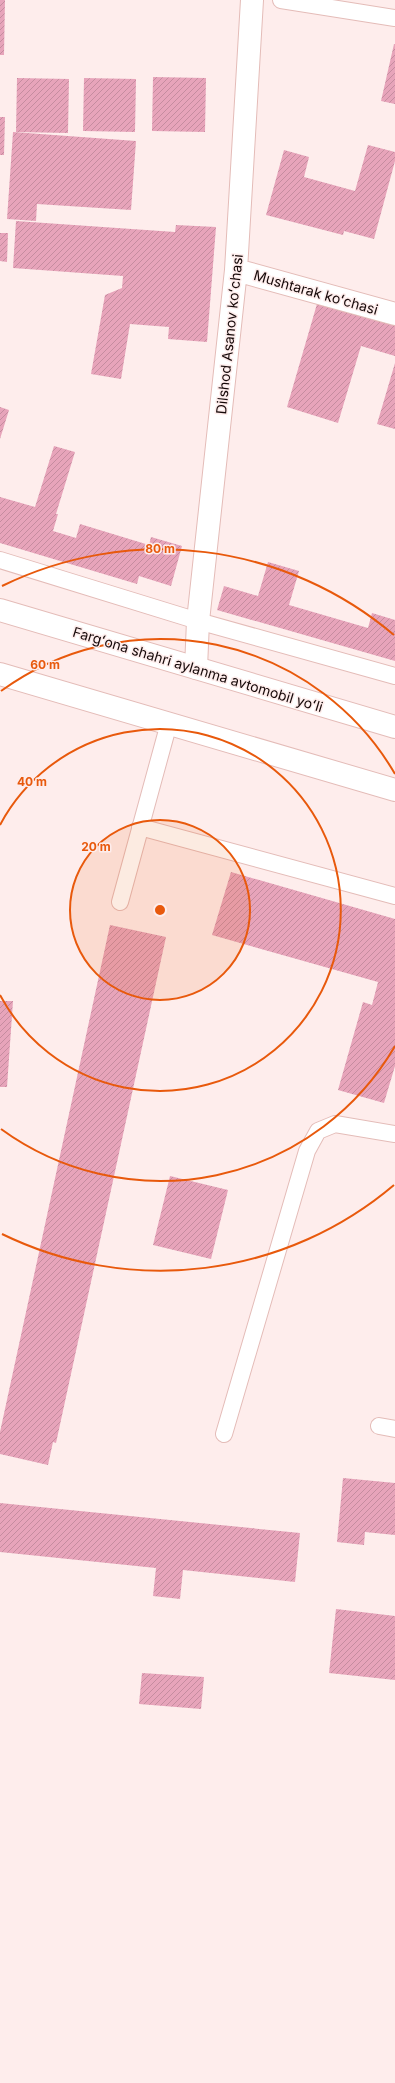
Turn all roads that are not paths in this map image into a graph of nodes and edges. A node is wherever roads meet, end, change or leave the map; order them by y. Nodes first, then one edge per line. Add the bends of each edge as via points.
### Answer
1 (252, 0) edge
2 (281, 0) edge
3 (395, 18) edge
4 (236, 270) junction
5 (395, 314) edge
6 (0, 560) edge
7 (0, 610) edge
8 (198, 620) junction
9 (196, 668) junction
10 (0, 674) edge
11 (395, 676) edge
12 (169, 723) junction
13 (395, 727) edge
14 (395, 790) edge
15 (140, 827) junction
16 (395, 896) edge
17 (120, 902) dead end
18 (395, 1134) edge
19 (224, 1434) dead end

1 - 4 main road, Dilshod Asanov koʻchasi
2 - 3 lane
4 - 5 main road, Mushtarak koʻchasi
4 - 8 main road, Dilshod Asanov koʻchasi
6 - 8 lane
7 - 9 main road, Fargʻona shahri aylanma avtomobil yoʻli
8 - 9 main road, Dilshod Asanov koʻchasi
8 - 11 lane
9 - 13 main road, Fargʻona shahri aylanma avtomobil yoʻli
10 - 12 main road
12 - 14 main road
12 - 15 lane
15 - 16 lane
15 - 17 lane
18 - 19 lane via 335,1124 318,1131 307,1151

